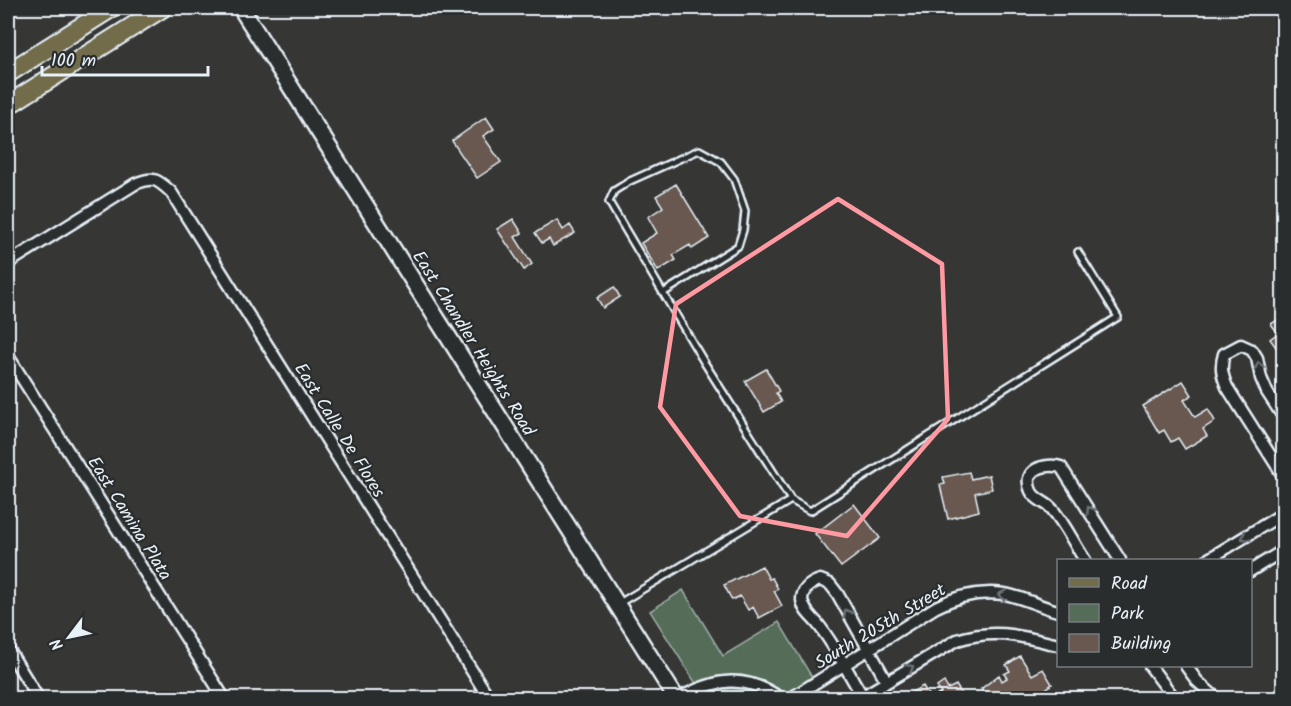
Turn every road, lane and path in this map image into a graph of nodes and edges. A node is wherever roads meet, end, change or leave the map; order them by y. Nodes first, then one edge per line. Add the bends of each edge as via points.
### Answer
1 (111, 8) edge
2 (162, 8) edge
3 (241, 8) edge
4 (8, 73) edge
5 (8, 105) edge
6 (1077, 252) dead end
7 (8, 263) edge
8 (663, 294) junction
9 (8, 356) edge
10 (1284, 418) edge
11 (1284, 477) edge
12 (791, 501) junction
13 (1284, 513) edge
14 (1284, 550) edge
15 (1083, 559) edge
16 (1119, 559) edge
17 (1211, 559) edge
18 (1252, 570) edge
19 (616, 604) junction
20 (1057, 610) edge
21 (1057, 645) edge
22 (8, 649) edge
23 (868, 650) junction
24 (844, 666) junction
25 (1151, 667) edge
26 (1187, 667) edge
27 (887, 682) junction
28 (862, 698) edge
29 (38, 699) edge
30 (224, 699) edge
31 (489, 699) edge
32 (678, 699) edge
33 (780, 699) edge
34 (791, 699) edge
35 (1174, 699) edge
36 (1216, 699) edge

1 - 4 main road
2 - 5 main road
3 - 19 main road, East Chandler Heights Road
6 - 12 lane via 1118,317 810,511
7 - 31 street, East Calle De Flores via 135,184 147,179 160,181 171,192
8 - 8 lane via 609,202 614,191 630,181 699,150 721,162 734,179 745,212 743,230 738,246
8 - 12 lane
9 - 30 street, East Camina Plata
10 -> 11 street via 1267,392 1252,350 1241,345 1224,354 1222,372 1227,387
12 - 19 lane
13 -> 17 street
14 - 18 street
16 -> 15 street via 1061,467 1040,466 1031,475 1031,493 1051,508
19 - 32 main road, East Chandler Heights Road
20 -> 23 street, South 205th Street via 1005,594 962,596 936,607
27 -> 21 street via 968,637 1003,633
22 - 29 street
23 - 24 street, South 205th Street
23 -> 24 street via 830,584 820,580 811,583 802,599 804,609
23 - 27 street
24 - 28 street
24 - 34 street, South 205th Street
25 - 35 street
26 - 36 street
27 - 28 street
32 - 33 street via 709,684 741,681 769,690

